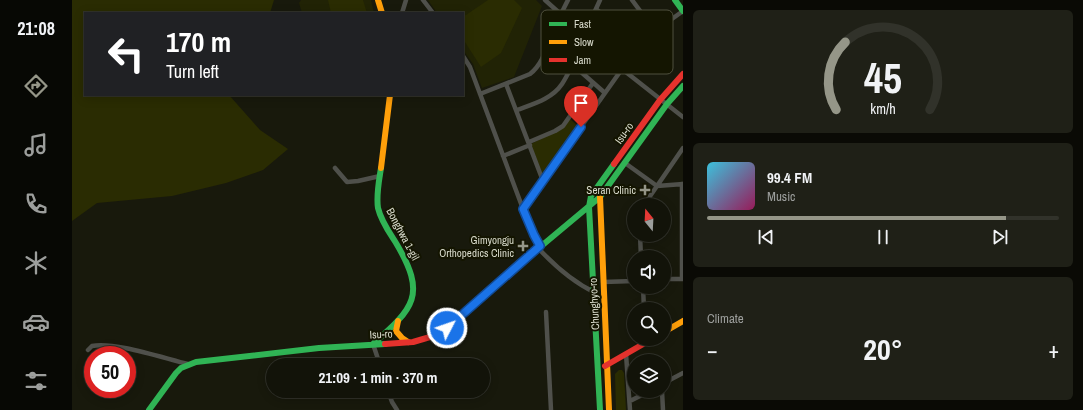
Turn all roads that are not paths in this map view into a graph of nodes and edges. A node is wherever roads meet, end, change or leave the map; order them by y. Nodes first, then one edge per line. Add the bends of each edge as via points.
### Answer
1 (378, 0) edge
2 (406, 0) edge
3 (423, 0) edge
4 (545, 0) edge
5 (568, 0) edge
6 (600, 0) edge
7 (632, 0) edge
8 (675, 0) edge
9 (596, 9) edge
10 (555, 10) edge
11 (563, 10) edge
12 (639, 10) edge
13 (683, 11) edge
14 (382, 12) edge
15 (402, 12) edge
16 (431, 12) edge
17 (673, 18) edge
18 (464, 58) edge
19 (541, 62) edge
20 (568, 74) edge
21 (583, 74) edge
22 (618, 74) edge
23 (628, 74) edge
24 (683, 74) edge
25 (593, 83) junction
26 (506, 84) junction
27 (683, 86) edge
28 (605, 93) junction
29 (480, 94) junction
30 (390, 96) edge
31 (660, 100) junction
32 (667, 104) junction
33 (517, 110) junction
34 (683, 117) edge
35 (529, 143) junction
36 (683, 148) edge
37 (503, 156) junction
38 (625, 163) junction
39 (335, 168) dead end
40 (380, 176) junction
41 (543, 181) junction
42 (682, 184) edge
43 (657, 186) junction
44 (600, 197) junction
45 (649, 198) edge
46 (589, 207) junction
47 (523, 209) junction
48 (576, 218) junction
49 (589, 225) junction
50 (540, 248) junction
51 (671, 279) edge
52 (682, 279) edge
53 (627, 281) edge
54 (603, 282) junction
55 (594, 292) junction
56 (546, 312) dead end
57 (398, 321) junction
58 (683, 321) edge
59 (671, 328) edge
60 (410, 342) junction
61 (373, 344) junction
62 (92, 346) edge
63 (109, 346) edge
64 (639, 346) edge
65 (136, 351) edge
66 (626, 354) junction
67 (378, 358) edge
68 (188, 364) junction
69 (607, 365) junction
70 (598, 368) junction
71 (683, 373) edge
72 (671, 379) edge
73 (391, 398) edge
74 (636, 398) edge
75 (662, 398) edge
76 (630, 401) junction
77 (155, 402) junction
78 (149, 410) edge
79 (154, 410) edge
80 (397, 410) edge
81 (551, 410) edge
82 (600, 410) edge
83 (609, 410) edge
84 (630, 410) edge
85 (663, 410) edge

1 - 14 main road
2 - 15 street
3 - 16 street
4 - 10 street
5 - 11 street
6 - 9 street
7 - 12 street
8 - 13 main road
13 - 17 street
18 - 29 street, Chunghyo-ro
19 - 26 street via 530,74
20 - 33 street via 548,98
21 - 25 street
22 - 28 street
23 - 31 street
24 - 31 main road, Isu-ro
25 - 28 street
25 - 35 street via 562,126
26 - 29 street
26 - 33 street
27 - 32 main road, Isu-ro
28 - 41 street
29 - 37 street, Chunghyo-ro
30 - 40 main road, Bonghwa 1-gil
31 - 32 street
31 - 46 main road, Isu-ro via 591,196
32 - 34 street
32 - 38 main road, Isu-ro
33 - 35 street
35 - 37 street
35 - 41 street
36 - 43 street
37 - 47 street, Chunghyo-ro
38 - 43 street
38 - 44 main road, Isu-ro
39 - 40 street via 347,182
40 - 57 main road, Bonghwa 1-gil via 377,195 380,212 408,262 412,275 413,293 410,304
41 - 47 street
42 - 43 street
42 - 52 street
43 - 45 street
44 - 46 main road, Isu-ro
44 - 54 main road, Chunghyo-ro
46 - 48 main road, Isu-ro
46 - 49 main road, Chunghyo-ro
47 - 50 street, Chunghyo-ro
48 - 49 main road via 582,217
48 - 50 main road, Isu-ro
49 - 55 main road, Chunghyo-ro
50 - 55 street, Chunghyo-ro via 549,260
50 - 60 main road, Isu-ro via 447,328 430,337
51 - 52 street
53 - 54 street
54 - 69 main road, Chunghyo-ro
55 - 70 main road, Chunghyo-ro
56 - 81 street
57 - 60 main road via 398,334
57 - 61 main road, Bonghwa 1-gil
58 - 59 main road
60 - 61 main road, Isu-ro
61 - 67 street
61 - 68 main road, Isu-ro
62 - 63 street
64 - 66 main road
65 - 68 street
66 - 69 main road
66 - 76 street
68 - 77 main road via 176,373
69 - 70 main road
69 - 83 main road, Chunghyo-ro
70 - 82 main road, Chunghyo-ro
71 - 72 street
73 - 80 street
74 - 76 street
75 - 85 street
76 - 84 street
77 - 78 main road
77 - 79 street

